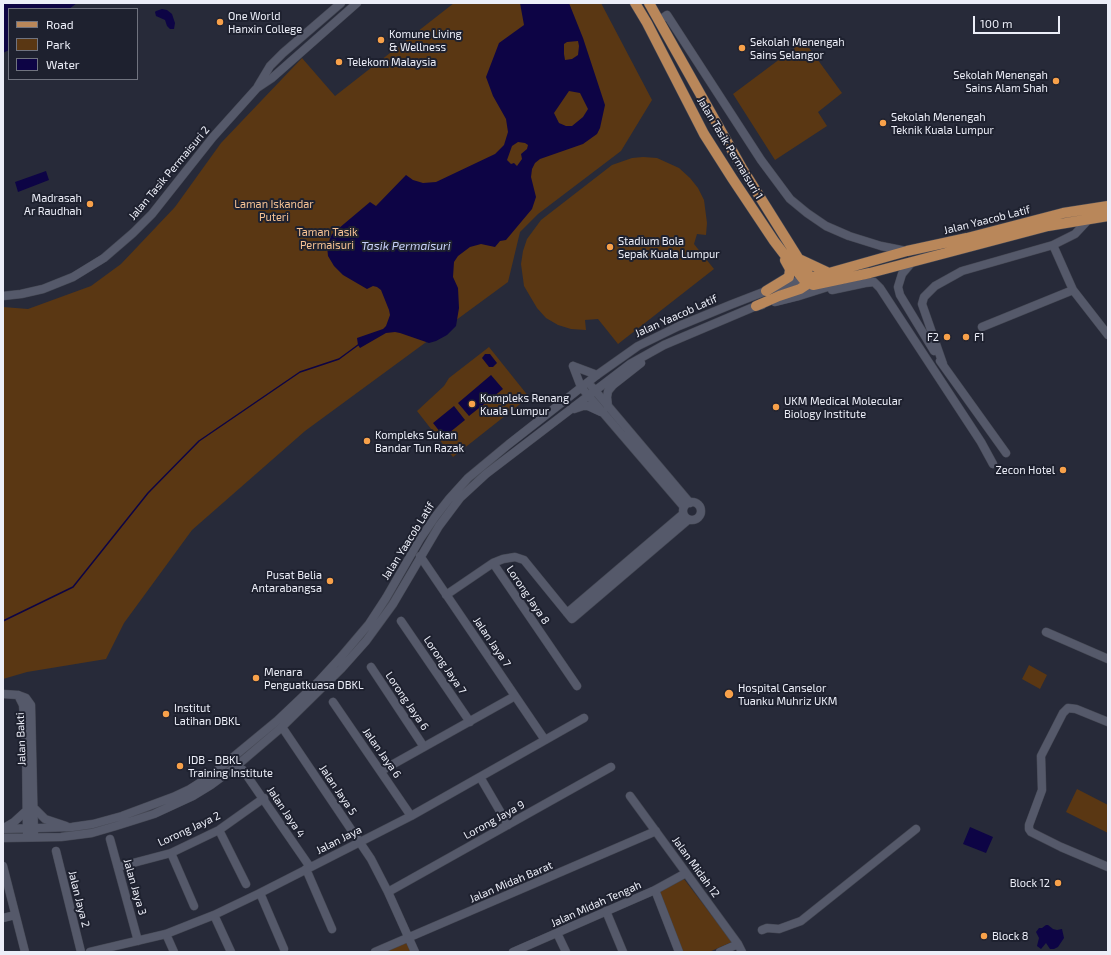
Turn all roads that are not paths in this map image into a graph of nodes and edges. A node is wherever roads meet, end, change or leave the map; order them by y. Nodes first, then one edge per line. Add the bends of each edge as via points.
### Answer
1 (341, 3) edge
2 (357, 3) edge
3 (635, 3) edge
4 (649, 3) edge
5 (660, 20) junction
6 (257, 88) junction
7 (743, 170) junction
8 (732, 178) junction
9 (1108, 206) edge
10 (1108, 216) edge
11 (1090, 218) junction
12 (774, 241) junction
13 (1053, 245) junction
14 (907, 251) junction
15 (799, 259) junction
16 (912, 262) junction
17 (829, 273) junction
18 (870, 273) junction
19 (807, 280) junction
20 (1073, 290) junction
21 (766, 291) junction
22 (3, 296) edge
23 (800, 296) junction
24 (756, 306) junction
25 (982, 327) dead end
26 (1108, 335) edge
27 (664, 346) junction
28 (942, 364) junction
29 (597, 375) junction
30 (584, 384) junction
31 (591, 393) junction
32 (606, 410) junction
33 (564, 414) junction
34 (1006, 453) dead end
35 (993, 464) dead end
36 (420, 556) junction
37 (493, 563) junction
38 (446, 595) junction
39 (401, 621) dead end
40 (1046, 632) dead end
41 (1108, 659) edge
42 (371, 667) dead end
43 (577, 686) dead end
44 (3, 694) edge
45 (515, 696) junction
46 (334, 702) dead end
47 (584, 718) dead end
48 (470, 722) junction
49 (1108, 722) edge
50 (282, 727) junction
51 (545, 740) junction
52 (424, 747) junction
53 (611, 767) dead end
54 (243, 770) dead end
55 (381, 771) junction
56 (480, 777) junction
57 (630, 796) dead end
58 (264, 798) junction
59 (30, 810) junction
60 (412, 816) junction
61 (508, 825) junction
62 (72, 827) junction
63 (30, 828) junction
64 (3, 829) edge
65 (916, 829) dead end
66 (219, 830) junction
67 (656, 831) junction
68 (3, 838) edge
69 (30, 838) junction
70 (110, 839) dead end
71 (360, 842) junction
72 (56, 851) dead end
73 (171, 853) junction
74 (3, 866) edge
75 (118, 867) junction
76 (1108, 867) edge
77 (308, 868) junction
78 (686, 873) junction
79 (246, 884) dead end
80 (655, 890) junction
81 (388, 892) junction
82 (260, 893) junction
83 (194, 906) dead end
84 (606, 911) junction
85 (214, 914) junction
86 (15, 915) junction
87 (3, 918) edge
88 (332, 929) dead end
89 (762, 930) dead end
90 (557, 933) junction
91 (166, 934) junction
92 (408, 939) junction
93 (138, 941) junction
94 (740, 948) edge
95 (284, 949) dead end
96 (25, 952) edge
97 (81, 952) edge
98 (90, 952) edge
99 (174, 952) edge
100 (231, 952) edge
101 (375, 952) edge
102 (415, 952) edge
103 (513, 952) edge
104 (566, 952) edge
105 (623, 952) edge
106 (680, 952) edge
107 (720, 952) edge

1 - 6 street, Jalan Tasik Permaisuri 2 via 270,66
2 - 6 street, Jalan Tasik Permaisuri 2 via 272,78
3 - 8 main road, Jalan Tasik Permaisuri 1 via 704,134
4 - 5 main road, Jalan Tasik Permaisuri 1
5 - 7 main road, Jalan Tasik Permaisuri 1
5 - 14 street via 667,16 761,160 790,199 826,226 881,246
6 - 22 street, Jalan Tasik Permaisuri 2 via 213,137 152,214 104,258 73,277 43,289
7 - 8 main road
7 - 15 main road, Jalan Tasik Permaisuri 1
8 - 12 main road, Jalan Tasik Permaisuri 1
9 - 14 main road, Jalan Yaacob Latif via 1063,213
10 - 11 main road, Jalan Yaacob Latif
11 - 13 street via 1075,234
11 - 16 main road, Jalan Yaacob Latif via 1048,226
12 - 19 main road, Jalan Tasik Permaisuri 1
12 - 21 main road via 790,269 790,274
13 - 20 street
13 - 28 street via 962,271 935,286 924,297 922,304
14 - 17 main road, Jalan Yaacob Latif
15 - 17 main road
15 - 19 main road, Jalan Tasik Permaisuri 1
16 - 18 main road, Jalan Yaacob Latif
16 - 28 street via 902,274 898,287 900,295
17 - 19 main road, Jalan Yaacob Latif
18 - 19 main road via 813,286
18 - 23 street, Jalan Yaacob Latif
19 - 21 street, Jalan Yaacob Latif
19 - 24 main road via 800,289
20 - 25 street
20 - 26 street
21 - 29 street, Jalan Yaacob Latif via 653,338
23 - 24 street, Jalan Yaacob Latif
23 - 35 street via 874,282
24 - 27 street, Jalan Yaacob Latif
27 - 31 street, Jalan Yaacob Latif via 630,364
27 - 32 street via 613,385 608,391
28 - 34 street
29 - 30 street, Jalan Yaacob Latif
29 - 30 street via 573,366
30 - 31 street
30 - 62 street, Jalan Yaacob Latif via 468,478 420,539 369,624 318,682 278,720 209,777 190,789 122,816
31 - 32 street
31 - 33 street, Jalan Yaacob Latif
32 - 33 street via 588,406 578,407
32 - 37 street via 686,511 569,616 524,560 509,557
33 - 36 street, Jalan Yaacob Latif via 486,474 460,498 438,526
36 - 38 street, Jalan Jaya 7
36 - 50 street, Jalan Yaacob Latif via 393,604 366,641 336,675
37 - 38 street, Lorong Jaya 8
37 - 43 street, Lorong Jaya 8
38 - 45 street, Jalan Jaya 7
39 - 48 street, Lorong Jaya 7
40 - 41 street
42 - 52 street, Lorong Jaya 6
44 - 59 street, Jalan Bakti via 18,695 23,705
45 - 48 street
45 - 51 street, Jalan Jaya 7
46 - 55 street, Jalan Jaya 6
47 - 51 street, Jalan Jaya
48 - 52 street
49 - 76 street via 1076,709 1068,708 1063,713 1041,756 1042,790 1028,825 1031,832
50 - 69 street, Jalan Yaacob Latif via 211,785 168,808 92,833
50 - 71 street, Jalan Jaya 5
51 - 56 street, Jalan Jaya
52 - 55 street
53 - 61 street, Lorong Jaya 9
54 - 58 street, Jalan Jaya 4
55 - 60 street, Jalan Jaya 6
56 - 60 street, Jalan Jaya
56 - 61 street
57 - 67 street, Jalan Midah 12
58 - 66 street, Lorong Jaya 2
58 - 77 street, Jalan Jaya 4
59 - 62 street via 45,819
59 - 63 street, Jalan Bakti
59 - 64 street
60 - 71 street, Jalan Jaya
61 - 81 street, Lorong Jaya 9
62 - 63 street, Jalan Yaacob Latif
63 - 64 street, Jalan Yaacob Latif
63 - 69 street, Jalan Bakti
65 - 89 street via 801,921 779,929
66 - 73 street, Lorong Jaya 2
66 - 79 street
67 - 78 street, Jalan Midah 12
67 - 92 street, Jalan Midah Barat
68 - 69 street, Jalan Yaacob Latif
70 - 75 street, Jalan Jaya 3
71 - 77 street, Jalan Jaya
71 - 81 street, Jalan Jaya 5
72 - 97 street, Jalan Jaya 2
73 - 75 street, Lorong Jaya 2
73 - 83 street
74 - 86 street
75 - 93 street, Jalan Jaya 3
77 - 82 street, Jalan Jaya
77 - 88 street, Jalan Jaya 4
78 - 80 street, Jalan Midah Tengah
78 - 94 street, Jalan Midah 12
80 - 84 street, Jalan Midah Tengah
80 - 106 street
81 - 92 street, Jalan Jaya 5
82 - 85 street, Jalan Jaya
82 - 95 street
84 - 90 street, Jalan Midah Tengah
84 - 105 street
85 - 91 street, Jalan Jaya
85 - 100 street
86 - 87 street
86 - 96 street
90 - 103 street, Jalan Midah Tengah
90 - 104 street
91 - 93 street, Jalan Jaya
91 - 99 street
92 - 101 street, Jalan Midah Barat
92 - 102 street, Jalan Jaya 5
93 - 98 street, Jalan Jaya
94 - 107 street

